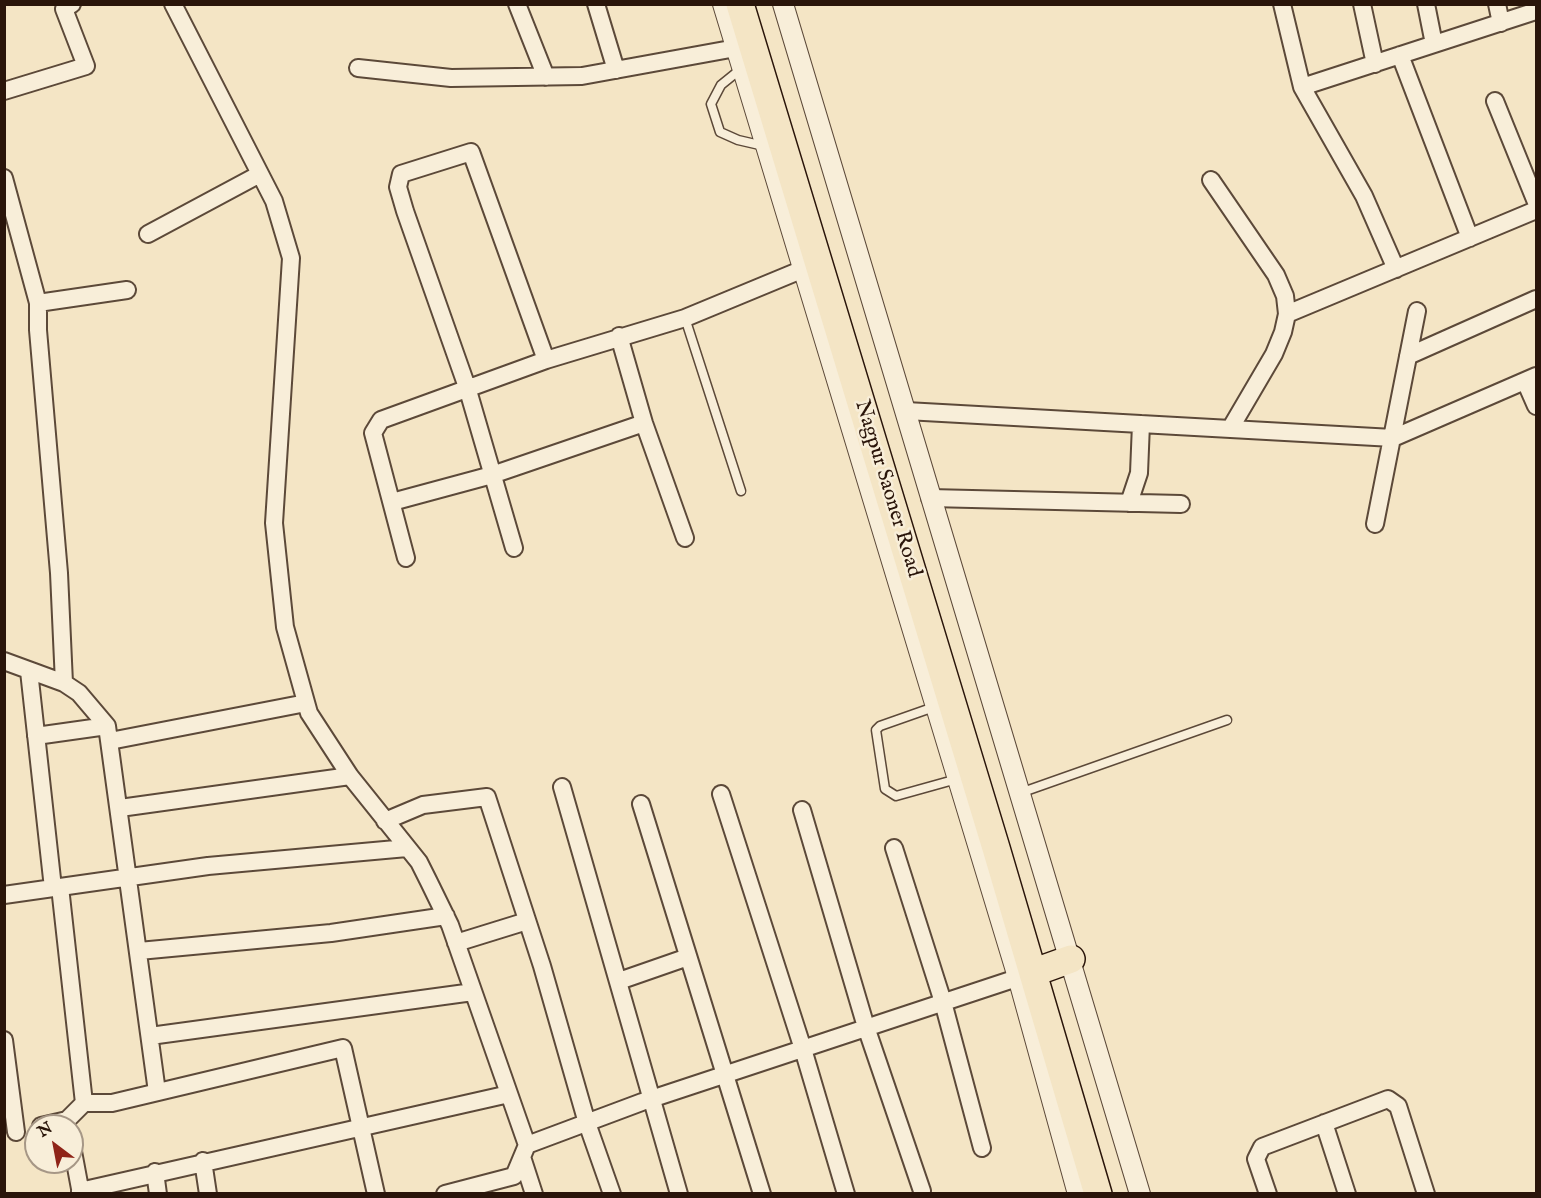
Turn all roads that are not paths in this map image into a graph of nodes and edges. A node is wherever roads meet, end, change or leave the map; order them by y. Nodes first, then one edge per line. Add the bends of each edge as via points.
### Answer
1 (173, 4) edge
2 (517, 4) edge
3 (596, 4) edge
4 (723, 4) edge
5 (740, 4) edge
6 (757, 4) edge
7 (783, 4) edge
8 (1282, 4) edge
9 (1362, 4) edge
10 (1426, 4) edge
11 (1497, 4) edge
12 (66, 6) edge
13 (1536, 11) edge
14 (1500, 23) junction
15 (1434, 44) junction
16 (736, 48) junction
17 (1400, 55) junction
18 (1375, 64) junction
19 (358, 68) dead end
20 (742, 68) junction
21 (616, 70) junction
22 (546, 77) junction
23 (1302, 87) junction
24 (4, 91) edge
25 (1495, 101) dead end
26 (765, 146) junction
27 (260, 174) junction
28 (4, 178) edge
29 (1211, 180) dead end
30 (1536, 202) edge
31 (1536, 210) edge
32 (148, 234) dead end
33 (1470, 238) junction
34 (1396, 269) junction
35 (801, 270) junction
36 (127, 290) dead end
37 (1536, 299) edge
38 (38, 303) junction
39 (1417, 311) dead end
40 (1287, 314) junction
41 (685, 318) junction
42 (619, 336) junction
43 (1408, 356) junction
44 (546, 360) junction
45 (1530, 378) edge
46 (467, 387) junction
47 (1536, 406) edge
48 (906, 411) junction
49 (644, 423) junction
50 (1141, 424) junction
51 (1230, 429) junction
52 (1393, 438) junction
53 (492, 475) junction
54 (741, 491) dead end
55 (930, 498) junction
56 (392, 502) junction
57 (1129, 503) junction
58 (1181, 504) dead end
59 (1375, 524) dead end
60 (685, 538) dead end
61 (514, 548) dead end
62 (406, 558) dead end
63 (4, 661) edge
64 (29, 671) junction
65 (64, 683) junction
66 (306, 703) junction
67 (934, 707) junction
68 (1227, 720) dead end
69 (109, 734) junction
70 (36, 736) junction
71 (350, 776) junction
72 (957, 778) junction
73 (562, 787) dead end
74 (1020, 793) junction
75 (721, 794) dead end
76 (641, 804) dead end
77 (120, 808) junction
78 (802, 810) dead end
79 (385, 821) junction
80 (407, 848) junction
81 (894, 848) dead end
82 (129, 877) junction
83 (56, 887) junction
84 (4, 895) edge
85 (446, 916) junction
86 (527, 921) junction
87 (456, 943) junction
88 (139, 951) junction
89 (688, 957) junction
90 (1071, 959) junction
91 (1032, 973) junction
92 (619, 981) junction
93 (473, 992) junction
94 (1047, 999) junction
95 (943, 1002) junction
96 (867, 1028) junction
97 (150, 1036) junction
98 (4, 1040) edge
99 (803, 1049) junction
100 (724, 1075) junction
101 (157, 1092) junction
102 (509, 1094) junction
103 (652, 1098) junction
104 (84, 1103) junction
105 (75, 1114) edge
106 (587, 1123) junction
107 (1324, 1123) junction
108 (361, 1127) junction
109 (10, 1133) edge
110 (982, 1148) dead end
111 (525, 1151) junction
112 (203, 1161) junction
113 (155, 1172) junction
114 (77, 1174) edge
115 (922, 1191) dead end
116 (80, 1192) edge
117 (452, 1193) edge
118 (158, 1194) edge
119 (208, 1194) edge
120 (375, 1194) edge
121 (534, 1194) edge
122 (612, 1194) edge
123 (679, 1194) edge
124 (762, 1194) edge
125 (846, 1194) edge
126 (1078, 1194) edge
127 (1098, 1194) edge
128 (1113, 1194) edge
129 (1140, 1194) edge
130 (1268, 1194) edge
131 (1347, 1194) edge
132 (1426, 1194) edge

1 - 27 street
2 - 22 street
3 - 21 street
4 - 16 street
5 - 91 highway, Nagpur Saoner Road
6 - 91 highway, Nagpur Saoner Road
7 - 48 street
8 - 23 street
9 - 18 street
10 - 15 street
11 - 14 street
12 - 24 street via 86,66
13 - 14 street
14 - 15 street
15 - 17 street
16 - 20 street
16 - 21 street
17 - 18 street
17 - 33 street
18 - 23 street
19 - 22 street via 451,78
20 - 26 street
20 - 26 lane via 722,85 711,104 720,132
21 - 22 street
23 - 34 street via 1364,196
25 - 30 street
26 - 35 street
27 - 32 street
27 - 66 street via 274,201 291,258 274,523 285,627
28 - 38 street
29 - 40 street via 1276,275
31 - 33 street
33 - 34 street
34 - 40 street
35 - 41 street
35 - 67 street
36 - 38 street
37 - 43 street
38 - 65 street
39 - 43 street
40 - 51 street via 1274,354
41 - 42 street
41 - 54 lane
42 - 44 street
42 - 49 street
43 - 52 street
44 - 46 street
44 - 46 street via 471,152 401,174 398,187 405,211
45 - 47 street
45 - 52 street
46 - 53 street
46 - 56 street via 381,420 373,433
48 - 50 street
48 - 55 street
49 - 53 street
49 - 60 street
50 - 51 street
50 - 57 street via 1139,472
51 - 52 street
52 - 59 street
53 - 56 street
53 - 61 street
55 - 57 street
55 - 74 street
56 - 62 street
57 - 58 street
63 - 64 street
64 - 65 street
64 - 70 street
65 - 69 street via 79,693
66 - 69 street
66 - 71 street
67 - 72 street
67 - 72 lane via 876,730 885,789 896,796
68 - 74 lane
69 - 70 street
69 - 77 street
70 - 83 street
71 - 77 street
71 - 79 street
72 - 91 street
73 - 92 street
74 - 90 street
75 - 99 street
76 - 89 street
77 - 82 street
78 - 96 street
79 - 80 street
79 - 86 street via 423,805 487,797
80 - 82 street
80 - 85 street via 419,862
81 - 95 street
82 - 83 street
82 - 88 street
83 - 84 street
83 - 104 street
85 - 87 street
85 - 88 street via 331,933
86 - 87 street
86 - 106 street
87 - 93 street
88 - 97 street
89 - 92 street
89 - 100 street
90 - 91 highway
90 - 129 street
91 - 94 highway
91 - 95 street
91 - 126 street
92 - 103 street
93 - 97 street
93 - 102 street
94 - 127 highway
94 - 128 highway
95 - 96 street
95 - 110 street
96 - 99 street
96 - 115 street
97 - 101 street
98 - 109 street
99 - 100 street
99 - 125 street
100 - 103 street
100 - 124 street
101 - 104 street via 112,1103
101 - 108 street via 343,1048
102 - 108 street
102 - 111 street
103 - 106 street
103 - 123 street
104 - 105 street
106 - 111 street
106 - 122 street
107 - 130 street via 1262,1147 1257,1153
107 - 131 street
107 - 132 street via 1388,1099 1395,1102
108 - 112 street
108 - 120 street
111 - 117 street via 514,1176
111 - 121 street
112 - 113 street
112 - 119 street
113 - 116 street
113 - 118 street
114 - 116 street

